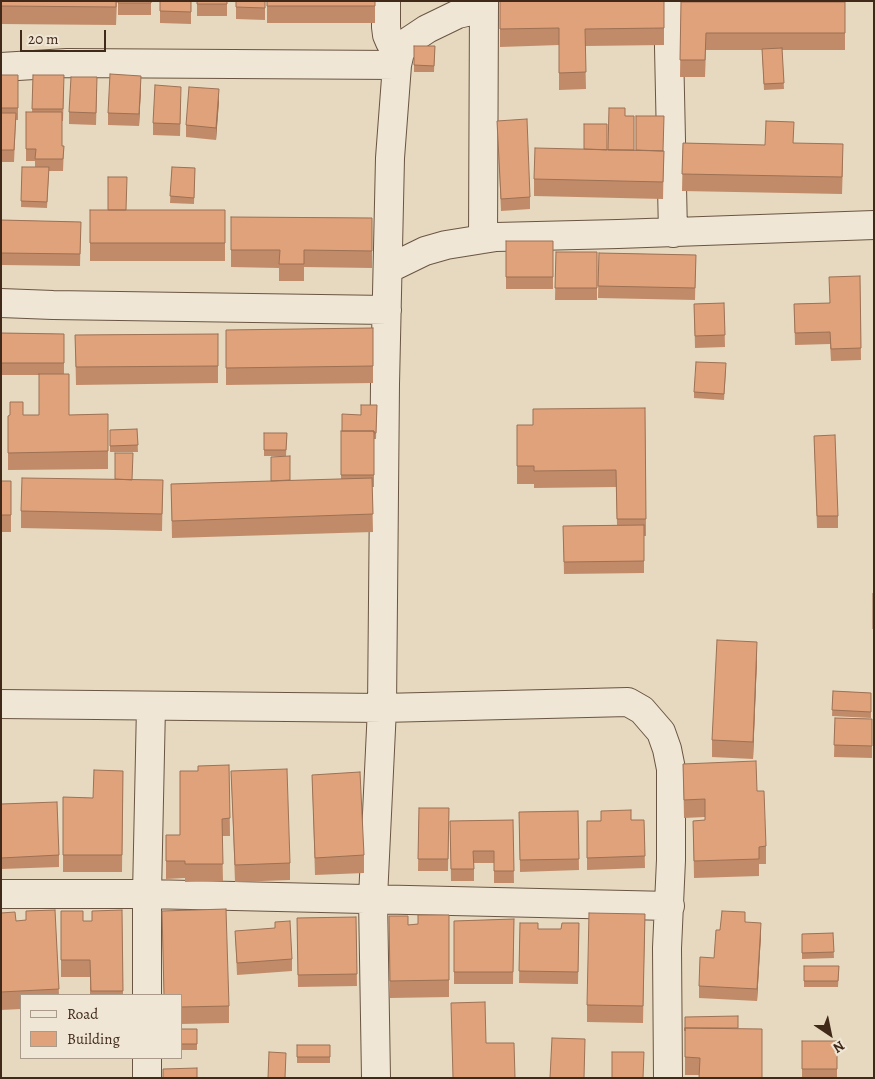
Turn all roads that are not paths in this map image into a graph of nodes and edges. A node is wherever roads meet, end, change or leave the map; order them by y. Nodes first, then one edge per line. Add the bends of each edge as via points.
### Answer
1 (386, 1) edge
2 (668, 1) edge
3 (484, 5) edge
4 (398, 59) junction
5 (1, 67) edge
6 (874, 224) edge
7 (673, 232) junction
8 (483, 239) junction
9 (388, 269) junction
10 (1, 302) edge
11 (387, 310) junction
12 (1, 704) edge
13 (151, 706) junction
14 (382, 708) junction
15 (1, 894) edge
16 (147, 894) junction
17 (373, 898) junction
18 (670, 906) junction
19 (147, 994) edge
20 (147, 1059) edge
21 (147, 1078) edge
22 (376, 1078) edge
23 (668, 1078) edge

1 - 4 street via 387,35
2 - 7 street
3 - 4 street via 426,29 408,41
3 - 8 street
4 - 5 street via 67,63
4 - 9 street via 390,158
6 - 7 street
7 - 8 street
8 - 9 street via 425,251
9 - 11 street
10 - 11 street
11 - 14 street
12 - 13 street
13 - 14 street
13 - 16 street
14 - 17 street
14 - 18 street via 628,702 642,710 661,732 671,769
15 - 16 street
16 - 17 street
16 - 19 street
17 - 18 street
17 - 22 street
18 - 23 street via 667,948
20 - 21 street

